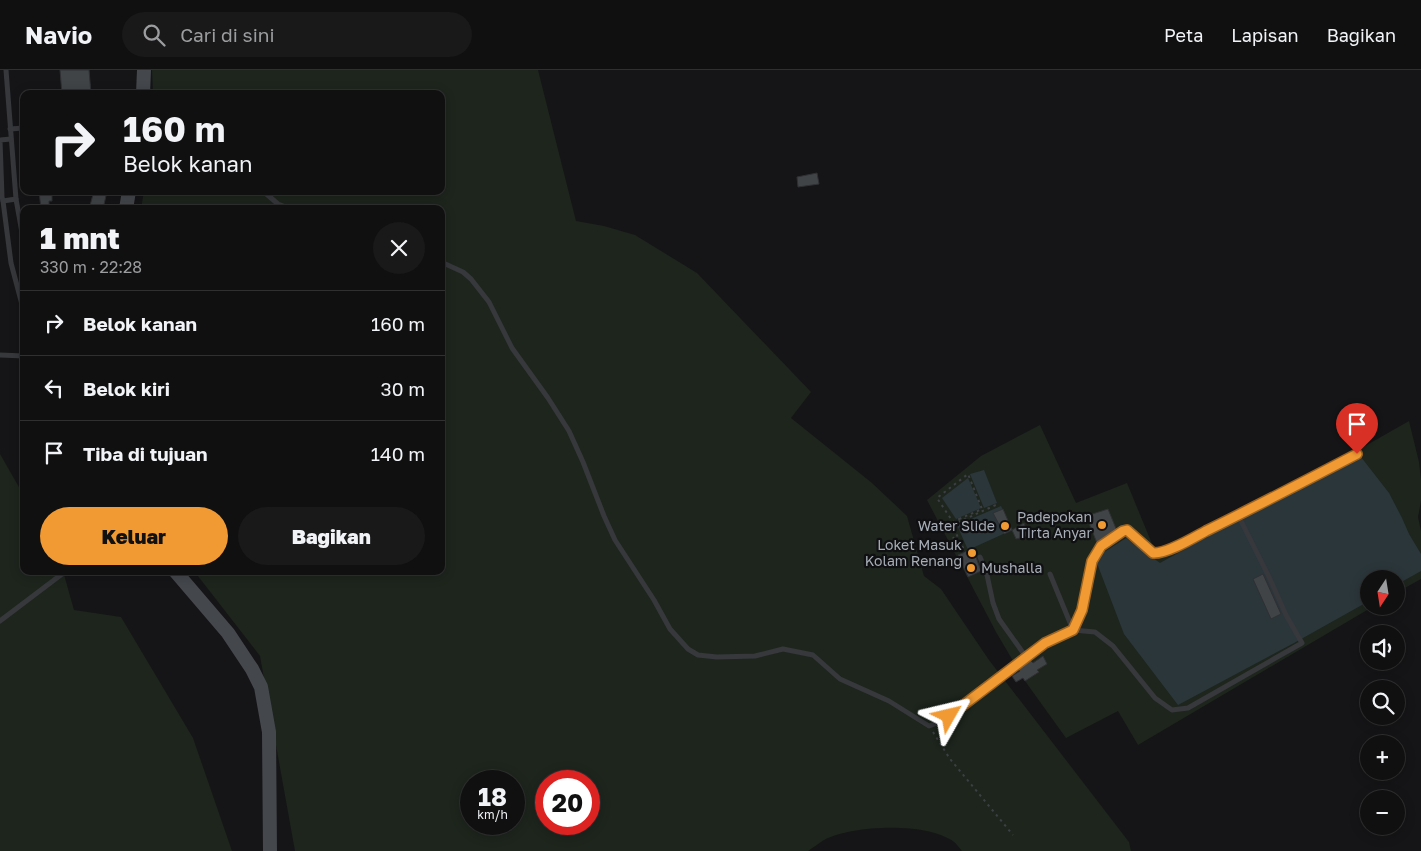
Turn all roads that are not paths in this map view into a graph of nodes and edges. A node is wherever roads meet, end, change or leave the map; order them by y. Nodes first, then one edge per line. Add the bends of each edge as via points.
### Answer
1 (6, 70) edge
2 (144, 70) edge
3 (143, 90) edge
4 (20, 128) edge
5 (10, 129) junction
6 (11, 139) junction
7 (0, 140) edge
8 (268, 195) edge
9 (16, 199) junction
10 (3, 201) junction
11 (281, 205) edge
12 (20, 222) edge
13 (445, 264) edge
14 (20, 279) edge
15 (16, 281) junction
16 (20, 296) edge
17 (0, 355) edge
18 (20, 356) edge
19 (1357, 454) dead end
20 (1239, 516) junction
21 (980, 557) dead end
22 (1050, 574) dead end
23 (61, 575) edge
24 (178, 575) edge
25 (0, 621) edge
26 (1073, 630) junction
27 (1026, 657) junction
28 (270, 851) edge

1 - 5 lane
2 - 3 main road
4 - 5 lane
5 - 6 lane
6 - 7 lane
6 - 9 lane
7 - 10 lane
8 - 11 lane
9 - 10 lane
9 - 12 lane
10 - 15 lane
13 - 27 lane via 463,272 489,302 512,348 569,431 615,540 684,646 698,655 717,657 755,656 783,649 813,655 840,679 889,702 929,726 940,722
14 - 15 lane
15 - 16 lane
17 - 18 lane
19 - 20 lane
20 - 26 lane via 1157,554 1127,530 1101,546 1092,561 1082,610
20 - 26 lane via 1302,643 1188,708 1172,710 1155,698 1113,646 1095,632
21 - 27 lane via 999,618
22 - 26 lane
23 - 25 lane
24 - 28 main road via 228,634 261,687 269,732
26 - 27 lane via 1045,643

